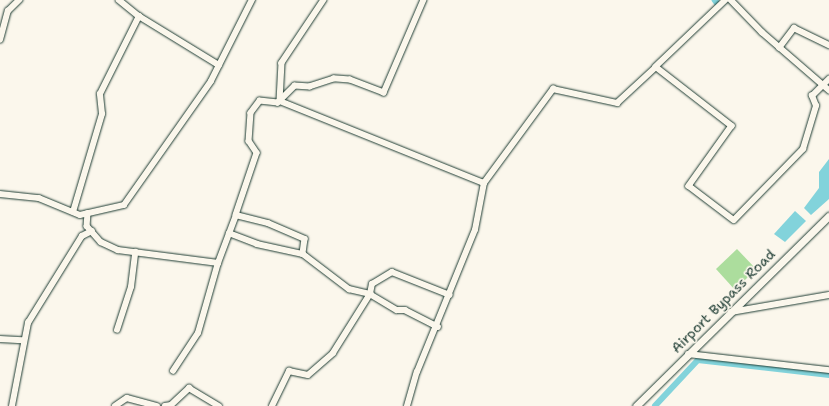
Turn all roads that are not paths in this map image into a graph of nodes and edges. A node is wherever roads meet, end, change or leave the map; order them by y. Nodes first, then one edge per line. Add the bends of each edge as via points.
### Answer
1 (19, 0) edge
2 (119, 0) edge
3 (252, 0) edge
4 (324, 0) edge
5 (424, 0) edge
6 (726, 0) edge
7 (731, 0) edge
8 (139, 16) junction
9 (0, 40) edge
10 (829, 45) edge
11 (779, 48) junction
12 (219, 65) junction
13 (656, 67) junction
14 (829, 79) edge
15 (823, 85) junction
16 (829, 90) edge
17 (280, 101) junction
18 (484, 183) junction
19 (0, 194) edge
20 (73, 212) junction
21 (88, 213) junction
22 (236, 215) junction
23 (829, 216) edge
24 (92, 231) junction
25 (229, 233) junction
26 (135, 252) junction
27 (303, 254) junction
28 (218, 263) junction
29 (370, 294) junction
30 (450, 295) junction
31 (829, 295) edge
32 (730, 312) junction
33 (438, 327) junction
34 (117, 330) dead end
35 (0, 339) edge
36 (22, 340) junction
37 (688, 354) junction
38 (829, 370) edge
39 (173, 372) dead end
40 (12, 406) edge
41 (116, 406) edge
42 (157, 406) edge
43 (165, 406) edge
44 (219, 406) edge
45 (272, 406) edge
46 (408, 406) edge
47 (636, 406) edge

1 - 9 street via 8,11
2 - 8 street
3 - 12 street
4 - 17 street via 282,63
5 - 17 street via 384,93 350,80 334,79 310,87 295,86
6 - 13 street
7 - 11 street
8 - 12 street
8 - 20 street via 100,94 102,114
10 - 11 street via 794,28
11 - 15 street
12 - 21 street via 124,205
13 - 15 street via 732,126 690,186 734,220 803,149 816,106 812,97
13 - 18 street via 617,103 553,88
14 - 15 street
15 - 16 street
17 - 18 street
17 - 22 street via 260,101 251,114 249,141 257,153
18 - 30 street via 475,230
19 - 20 street via 39,198
20 - 21 street
21 - 24 street via 87,226
22 - 25 street
22 - 27 street via 268,223 305,239
23 - 32 street, Airport Bypass Road
24 - 26 street via 101,242 118,250
24 - 36 street via 82,236 28,323
25 - 27 street via 257,244
25 - 28 street
26 - 28 street
26 - 34 street via 131,287
27 - 29 street via 338,284
28 - 39 street via 198,333
29 - 30 street via 372,284 392,272
29 - 33 street via 397,310 405,310
29 - 45 street via 333,353 308,375 289,371
30 - 33 street
31 - 32 street
32 - 37 street, Airport Bypass Road
33 - 46 street via 417,372
35 - 36 street
36 - 40 street
37 - 38 street
37 - 47 street, Airport Bypass Road
41 - 42 street via 127,398
43 - 44 street via 171,405 189,388

